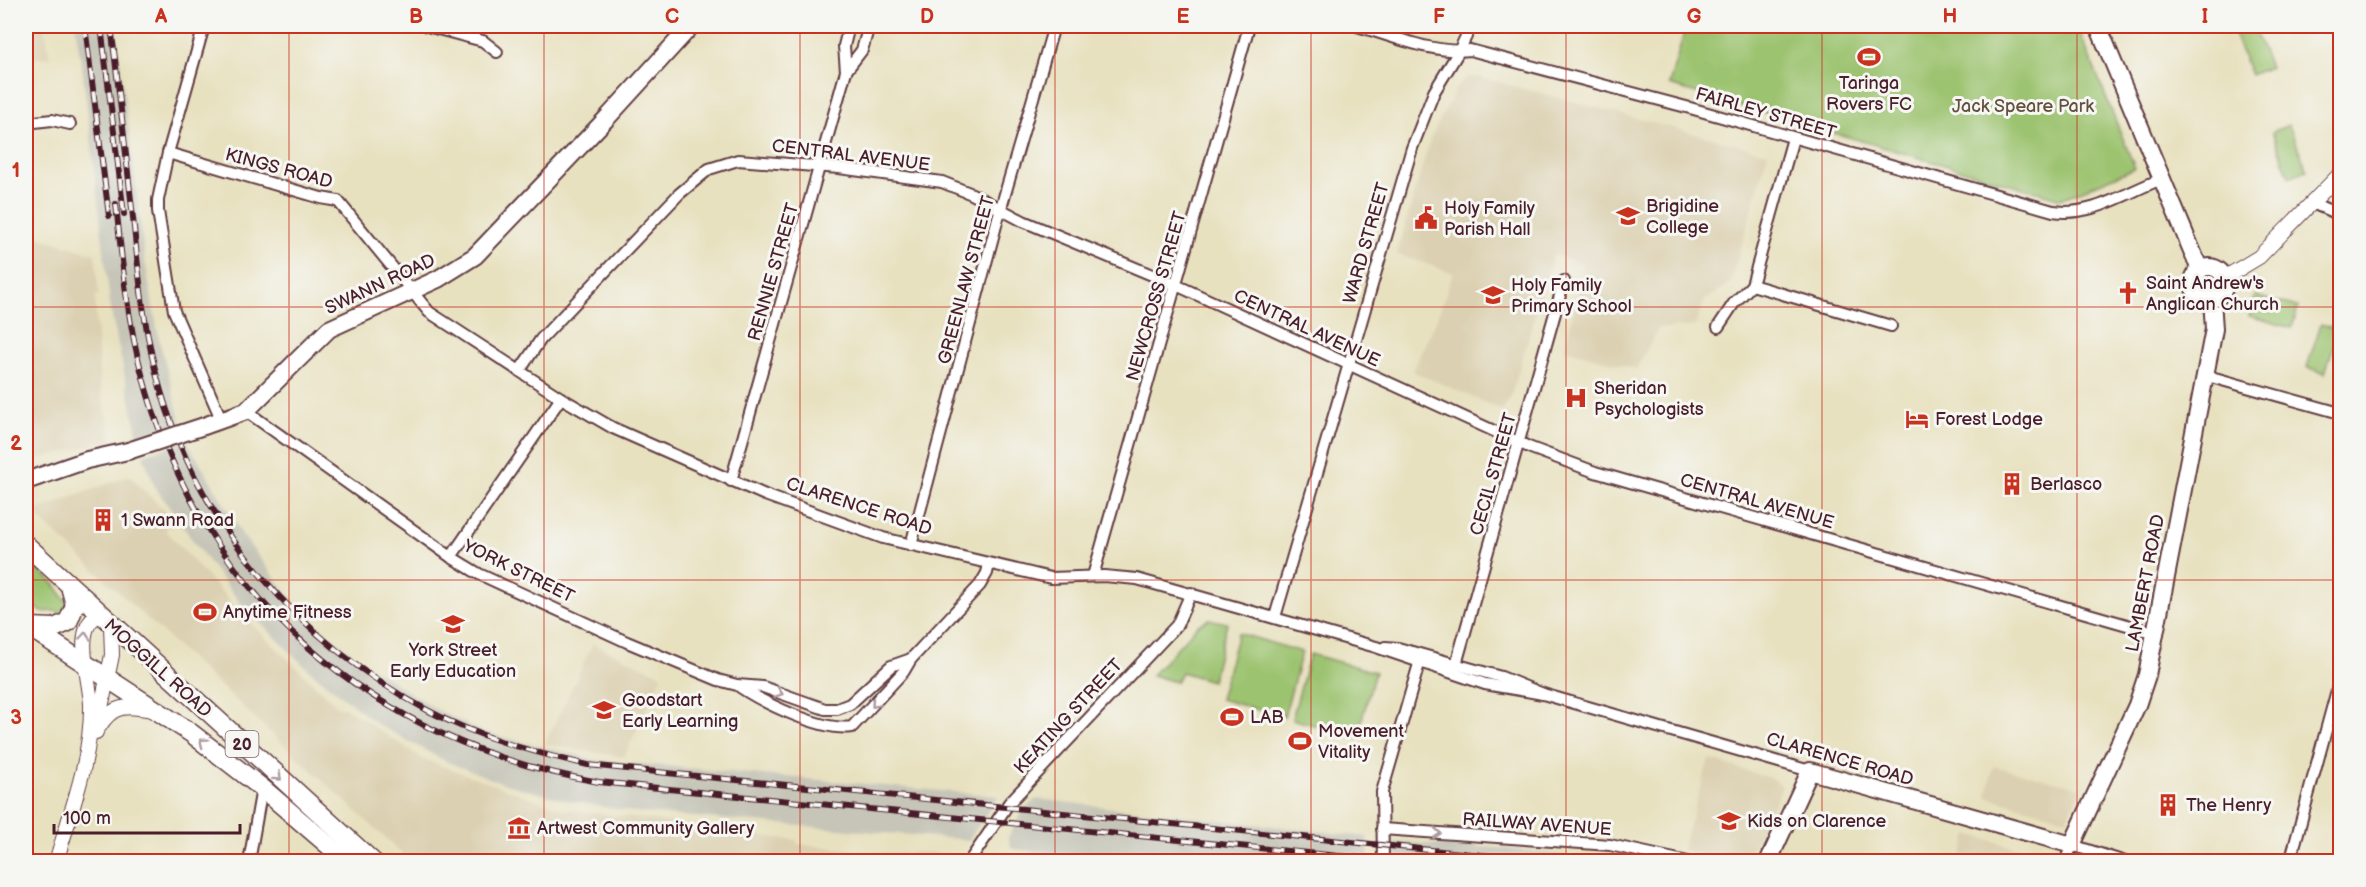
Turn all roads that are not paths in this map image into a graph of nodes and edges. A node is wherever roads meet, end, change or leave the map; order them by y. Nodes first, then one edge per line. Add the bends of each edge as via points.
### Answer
1 (204, 26) edge
2 (427, 26) edge
3 (691, 26) edge
4 (849, 26) edge
5 (869, 26) edge
6 (1054, 26) edge
7 (1249, 26) edge
8 (1357, 26) edge
9 (1471, 26) edge
10 (2098, 26) edge
11 (1459, 51) junction
12 (497, 52) dead end
13 (846, 71) junction
14 (26, 123) edge
15 (70, 124) dead end
16 (1793, 138) junction
17 (168, 153) junction
18 (819, 166) junction
19 (2340, 174) edge
20 (2162, 179) junction
21 (2312, 203) junction
22 (1002, 209) junction
23 (2340, 216) edge
24 (2200, 270) junction
25 (2224, 278) junction
26 (1564, 281) dead end
27 (1176, 285) junction
28 (1752, 285) junction
29 (412, 290) junction
30 (2212, 299) junction
31 (1891, 326) dead end
32 (1718, 327) dead end
33 (1348, 365) junction
34 (520, 370) junction
35 (2204, 375) junction
36 (561, 399) junction
37 (246, 411) junction
38 (2340, 413) edge
39 (222, 421) junction
40 (1520, 442) junction
41 (26, 481) edge
42 (731, 481) junction
43 (26, 544) edge
44 (911, 545) junction
45 (451, 557) junction
46 (989, 564) junction
47 (1093, 576) junction
48 (70, 586) junction
49 (1191, 593) junction
50 (1275, 617) junction
51 (106, 620) junction
52 (27, 626) edge
53 (2155, 633) junction
54 (910, 659) junction
55 (1420, 659) junction
56 (87, 666) junction
57 (1455, 669) junction
58 (2340, 679) edge
59 (107, 680) junction
60 (737, 685) junction
61 (157, 711) junction
62 (2329, 721) junction
63 (2340, 724) edge
64 (96, 732) junction
65 (87, 753) junction
66 (1810, 771) junction
67 (262, 788) junction
68 (1382, 829) junction
69 (2072, 845) junction
70 (56, 861) edge
71 (249, 861) edge
72 (348, 861) edge
73 (373, 861) edge
74 (969, 861) edge
75 (1383, 861) edge
76 (1688, 861) edge
77 (1768, 861) edge
78 (2065, 861) edge
79 (2125, 861) edge
80 (2290, 861) edge

1 - 17 street
2 - 12 street via 483,41
3 - 29 main road, SWANN ROAD via 488,244 453,271
4 - 13 street, RENNIE STREET via 844,46
5 - 13 street, RENNIE STREET via 862,50
6 - 22 street, GREENLAW STREET
7 - 27 street, NEWCROSS STREET
8 - 11 street, FAIRLEY STREET
9 - 11 street, WARD STREET
10 - 20 main road
11 - 16 street, FAIRLEY STREET via 1470,50
11 - 33 street, WARD STREET via 1434,92 1418,132
13 - 18 street, RENNIE STREET
14 - 15 street via 52,120
16 - 20 street, FAIRLEY STREET via 2061,212 2098,208
16 - 28 street
17 - 29 street, KINGS ROAD via 338,201
17 - 39 street via 158,211 174,311
18 - 22 street, CENTRAL AVENUE via 936,181
18 - 34 street, CENTRAL AVENUE via 738,160 702,173 548,332
18 - 42 street, RENNIE STREET
19 - 21 street
20 - 24 main road
21 - 23 street
21 - 25 street via 2259,257
22 - 27 street, CENTRAL AVENUE
22 - 44 street, GREENLAW STREET
24 - 25 main road via 2214,268
24 - 30 main road via 2194,279 2194,289 2202,297
25 - 30 main road via 2224,289
26 - 40 street, CECIL STREET
27 - 33 street, CENTRAL AVENUE
27 - 47 street, NEWCROSS STREET
28 - 31 street
28 - 32 street
29 - 34 street, CLARENCE ROAD via 429,312
29 - 37 main road, SWANN ROAD via 329,329
30 - 35 main road, LAMBERT ROAD via 2214,329
33 - 40 street, CENTRAL AVENUE
33 - 50 street, WARD STREET
34 - 36 street, CLARENCE ROAD
35 - 38 street
35 - 53 main road, LAMBERT ROAD
36 - 42 street, CLARENCE ROAD via 614,428
36 - 45 street
37 - 39 main road, SWANN ROAD
37 - 45 street, YORK STREET
39 - 41 main road, SWANN ROAD, bridge
40 - 53 street, CENTRAL AVENUE via 1595,472
40 - 57 street, CECIL STREET
42 - 44 street, CLARENCE ROAD via 831,520
43 - 48 highway, MOGGILL ROAD / 20
44 - 46 street, CLARENCE ROAD
45 - 60 street, YORK STREET via 479,574 627,642
46 - 47 street, CLARENCE ROAD via 1051,578
46 - 54 street, YORK STREET via 980,585
47 - 49 street, CLARENCE ROAD via 1132,578
48 - 51 highway, MOGGILL ROAD / 20
48 - 52 highway via 75,605 68,622 54,628
49 - 50 street, CLARENCE ROAD
49 - 74 street, KEATING STREET via 1177,625 1019,793
50 - 55 street, CLARENCE ROAD
56 -> 51 street via 85,630 92,619
51 - 59 street via 113,648
51 -> 73 highway, MOGGILL ROAD / 20
52 - 56 highway, MOGGILL ROAD / 20
53 - 69 main road, LAMBERT ROAD via 2144,686
60 -> 54 street, YORK STREET via 763,687 837,710 850,704 891,666
54 -> 60 street, YORK STREET via 858,723 843,729 756,698
55 - 57 street, CLARENCE ROAD
55 - 68 street via 1382,792
56 - 59 highway, MOGGILL ROAD / 20
56 - 65 street via 91,714
57 - 66 street, CLARENCE ROAD via 1501,677 1543,694
58 - 62 street
59 - 61 highway, MOGGILL ROAD / 20
59 - 64 street
61 - 64 street via 119,707
67 -> 61 highway, MOGGILL ROAD / 20
62 - 63 street
62 - 80 street
64 - 65 street
65 - 70 street
66 - 69 main road, CLARENCE ROAD
66 - 77 main road
67 - 71 street
67 - 72 highway, MOGGILL ROAD / 20
68 - 75 street
68 -> 76 street, RAILWAY AVENUE via 1610,845
69 - 78 street, LAMBERT ROAD
69 - 79 street, CLARENCE ROAD

